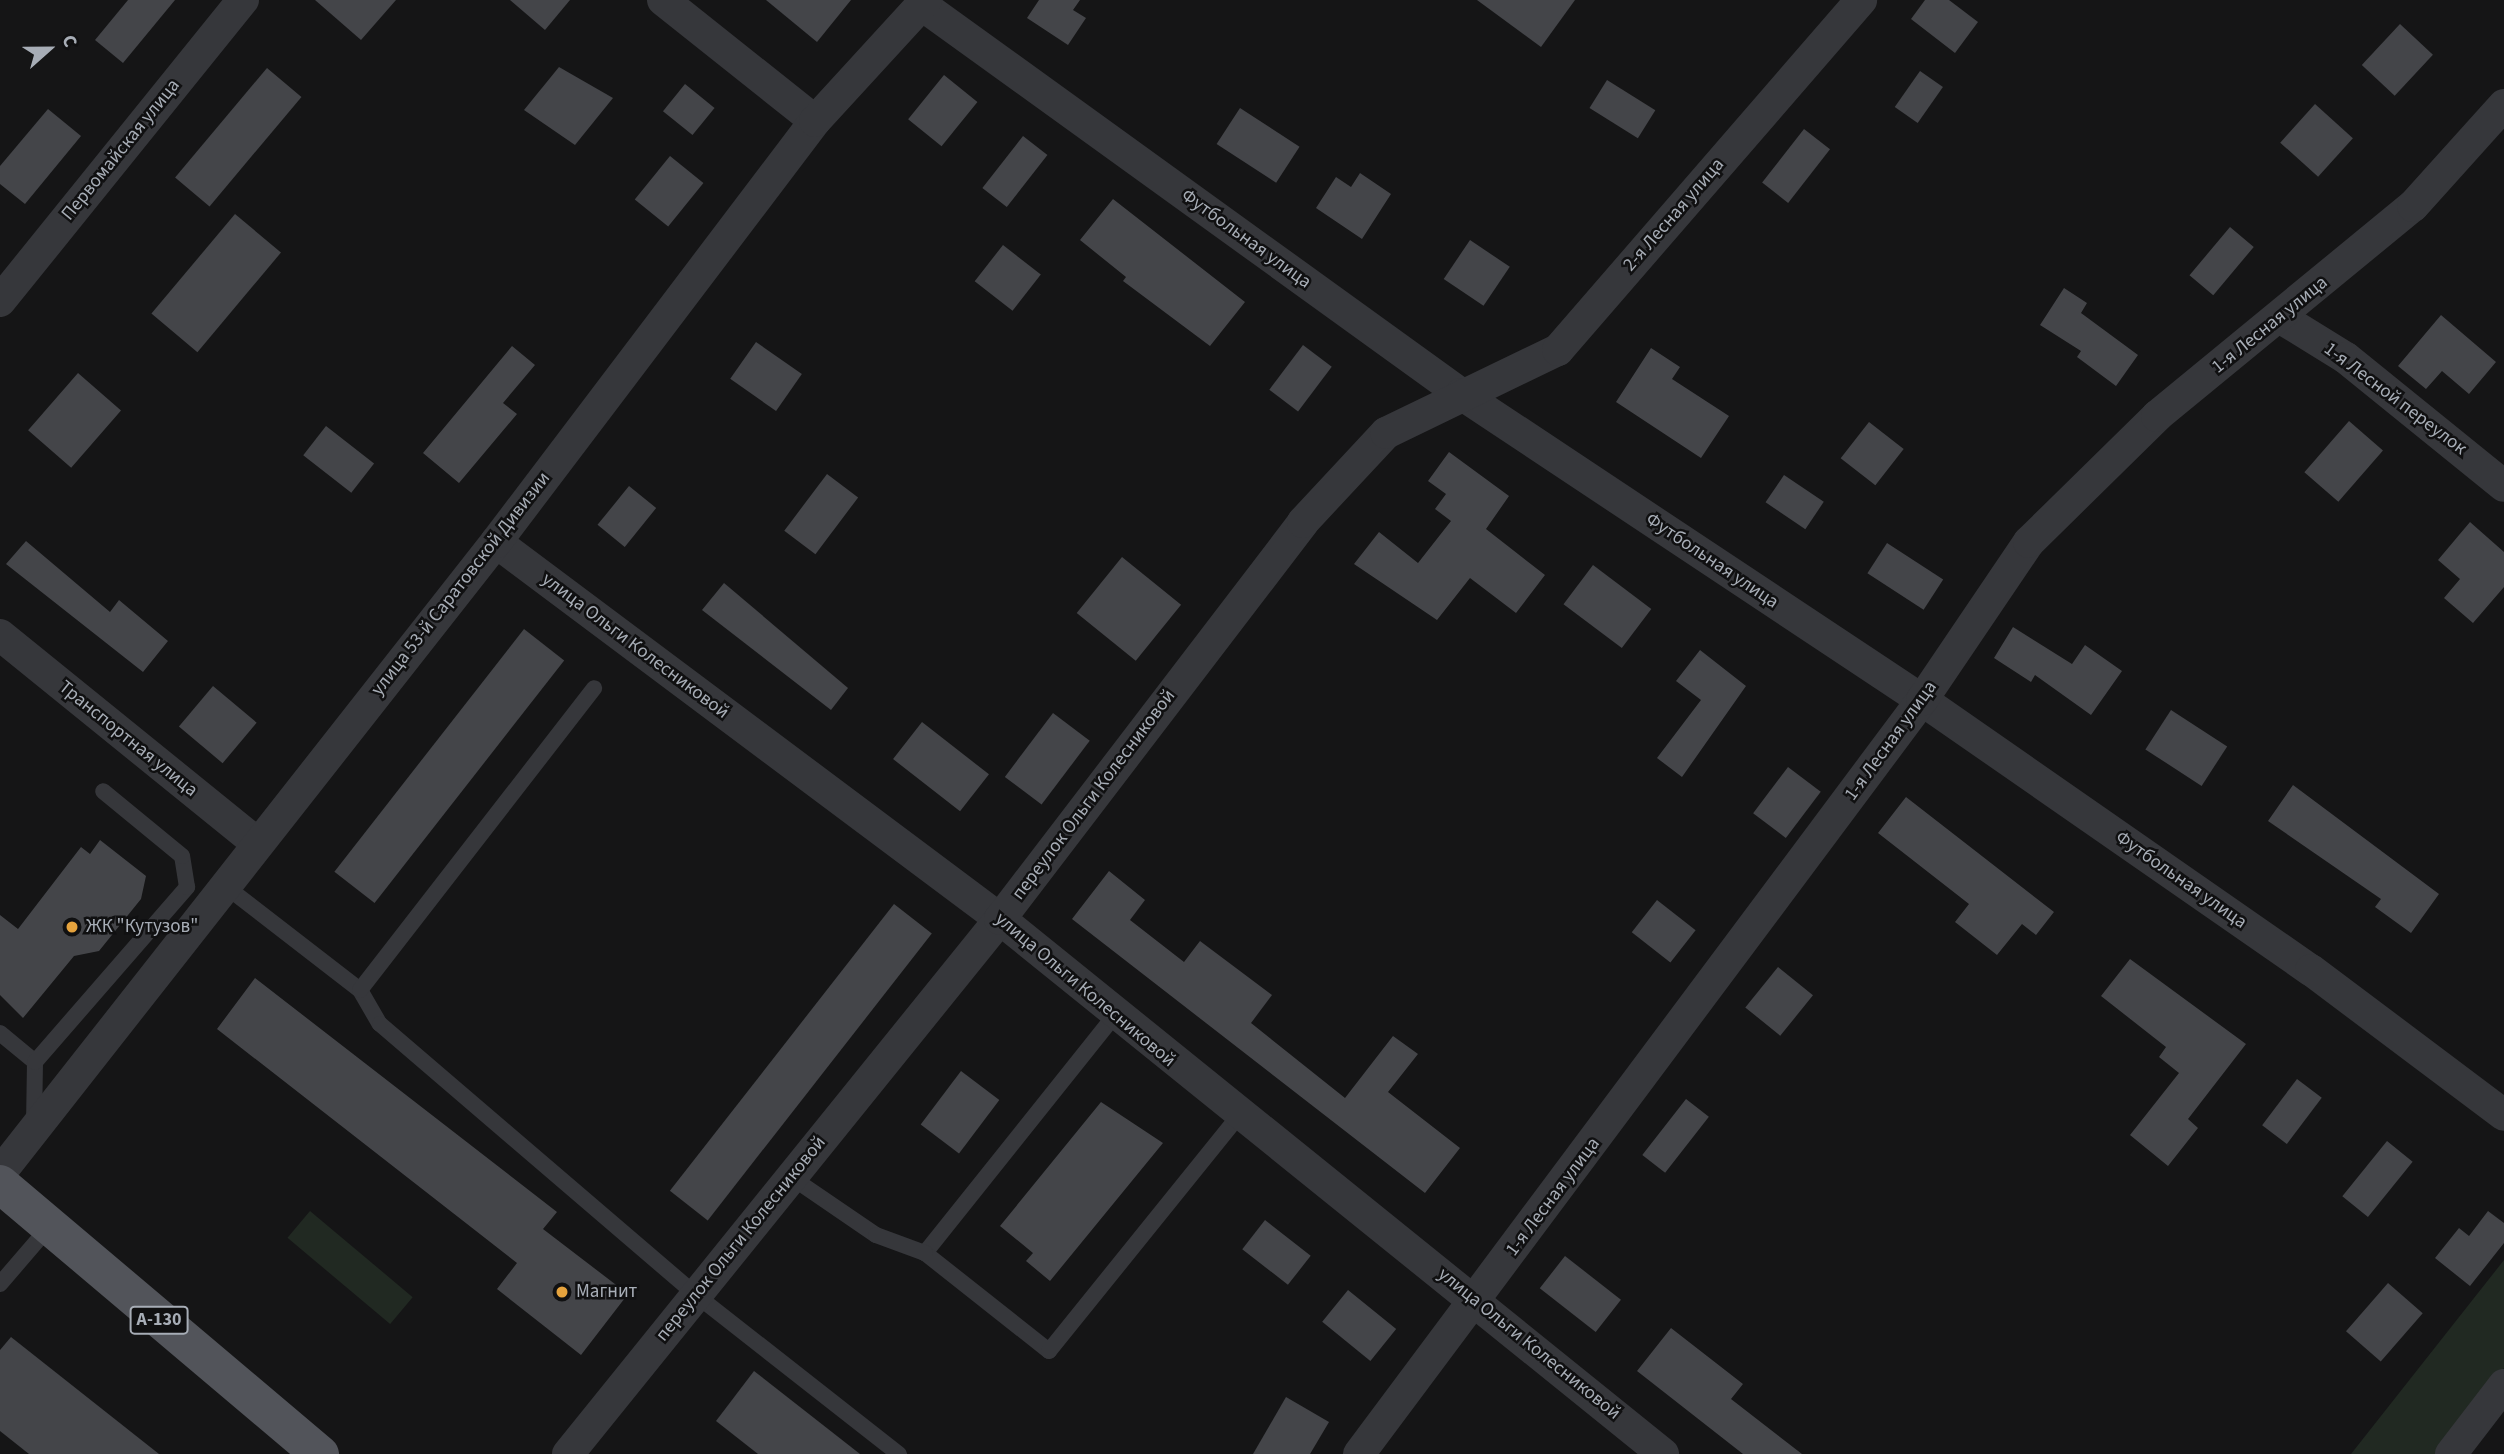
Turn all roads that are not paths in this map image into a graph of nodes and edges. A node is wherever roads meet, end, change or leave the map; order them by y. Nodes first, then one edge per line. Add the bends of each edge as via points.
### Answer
1 (243, 0) edge
2 (663, 0) edge
3 (1861, 0) edge
4 (924, 2) edge
5 (2504, 106) edge
6 (815, 121) junction
7 (0, 301) edge
8 (2281, 318) junction
9 (1461, 394) junction
10 (2504, 486) edge
11 (496, 542) junction
12 (0, 635) edge
13 (594, 688) dead end
14 (1922, 701) junction
15 (103, 791) dead end
16 (257, 843) junction
17 (224, 885) junction
18 (1000, 919) junction
19 (360, 990) junction
20 (1115, 1015) junction
21 (0, 1033) edge
22 (35, 1062) junction
23 (2504, 1115) edge
24 (1238, 1117) junction
25 (34, 1129) junction
26 (0, 1173) edge
27 (791, 1177) junction
28 (0, 1184) edge
29 (49, 1227) junction
30 (925, 1253) junction
31 (0, 1284) edge
32 (696, 1295) junction
33 (1478, 1300) junction
34 (2504, 1385) edge
35 (320, 1454) edge
36 (568, 1454) edge
37 (899, 1454) edge
38 (1359, 1454) edge
39 (1663, 1454) edge
40 (2451, 1454) edge

1 - 7 street, Первомайская улица
2 - 6 street
3 - 9 street, 2-я Лесная улица via 1558,350
4 - 6 street, улица 53-й Саратовской Дивизии
4 - 9 street, Футбольная улица
5 - 8 street, 1-я Лесная улица via 2413,206
6 - 11 street, улица 53-й Саратовской Дивизии
8 - 10 street, 1-я Лесной переулок via 2346,358
8 - 14 street, 1-я Лесная улица via 2157,415 2029,542
9 - 14 street, Футбольная улица
9 - 18 street, переулок Ольги Колесниковой via 1386,433 1303,522
11 - 16 street, улица 53-й Саратовской Дивизии
11 - 18 street, улица Ольги Колесниковой
12 - 16 street, Транспортная улица
13 - 19 lane
14 - 23 street, Футбольная улица via 2311,970
14 - 33 street, 1-я Лесная улица
15 - 22 lane via 182,856 187,887
16 - 17 street, улица 53-й Саратовской Дивизии
17 - 19 lane
17 - 25 street, улица 53-й Саратовской Дивизии
18 - 20 street, улица Ольги Колесниковой
18 - 27 street, переулок Ольги Колесниковой
19 - 32 lane via 380,1024
20 - 24 street, улица Ольги Колесниковой
20 - 30 lane
21 - 22 lane
22 - 25 lane
24 - 30 lane via 1049,1351
24 - 33 street, улица Ольги Колесниковой
25 - 26 street, улица 53-й Саратовской Дивизии
27 - 30 lane via 876,1235
27 - 32 street, переулок Ольги Колесниковой
28 - 29 main road, А-130
29 - 31 lane
29 - 35 main road, А-130
32 - 36 street, переулок Ольги Колесниковой
32 - 37 lane
33 - 38 street, 1-я Лесная улица
33 - 39 street, улица Ольги Колесниковой
34 - 40 street

